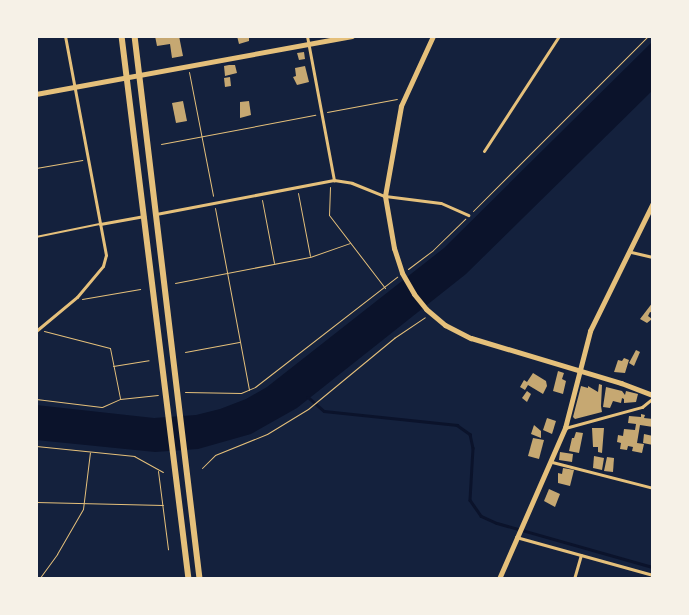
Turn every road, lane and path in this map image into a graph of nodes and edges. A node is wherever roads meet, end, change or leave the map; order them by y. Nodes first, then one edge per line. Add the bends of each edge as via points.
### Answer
1 (65, 36) edge
2 (122, 36) edge
3 (135, 36) edge
4 (307, 36) edge
5 (352, 36) edge
6 (559, 36) edge
7 (648, 36) edge
8 (430, 37) edge
9 (308, 44) junction
10 (188, 67) junction
11 (140, 76) junction
12 (127, 78) junction
13 (75, 87) junction
14 (36, 94) edge
15 (405, 98) junction
16 (320, 114) junction
17 (201, 136) junction
18 (161, 144) dead end
19 (484, 151) dead end
20 (88, 159) junction
21 (36, 168) edge
22 (332, 181) junction
23 (297, 188) junction
24 (261, 194) junction
25 (385, 196) junction
26 (214, 203) junction
27 (653, 203) edge
28 (155, 214) junction
29 (468, 215) junction
30 (145, 216) junction
31 (100, 224) junction
32 (36, 237) edge
33 (350, 242) junction
34 (631, 252) junction
35 (310, 257) junction
36 (653, 257) edge
37 (274, 264) junction
38 (227, 273) junction
39 (403, 275) junction
40 (175, 283) dead end
41 (385, 288) junction
42 (140, 289) dead end
43 (77, 297) junction
44 (432, 314) junction
45 (38, 330) edge
46 (240, 342) junction
47 (185, 352) dead end
48 (149, 360) dead end
49 (113, 366) junction
50 (578, 370) junction
51 (249, 390) junction
52 (177, 391) junction
53 (158, 395) dead end
54 (653, 397) edge
55 (36, 398) edge
56 (120, 400) junction
57 (566, 428) junction
58 (36, 446) edge
59 (90, 452) junction
60 (552, 462) junction
61 (202, 468) dead end
62 (158, 470) junction
63 (163, 472) dead end
64 (653, 488) edge
65 (36, 502) edge
66 (84, 504) junction
67 (163, 505) junction
68 (516, 537) junction
69 (168, 549) dead end
70 (581, 555) junction
71 (653, 575) edge
72 (39, 579) edge
73 (189, 579) edge
74 (200, 579) edge
75 (499, 579) edge
76 (574, 579) edge

1 - 13 street
2 - 12 highway
3 - 11 highway
4 - 9 street
5 - 9 street
6 - 19 street
7 - 29 path
8 - 15 main road
9 - 10 street
9 - 16 street
10 - 11 street
10 - 17 path
11 - 12 street
11 - 28 highway
12 - 13 street
12 - 30 highway
13 - 14 street
13 - 20 street
15 - 16 path
15 - 25 main road
16 - 17 path
16 - 22 street
17 - 18 path
17 - 26 path
20 - 21 path
20 - 31 street
22 - 23 street
22 - 25 street via 352,183
22 - 33 path via 329,215
23 - 24 street
23 - 35 path
24 - 26 street
24 - 37 path
25 - 29 street via 441,203
25 - 39 main road via 388,224
26 - 28 street
26 - 38 path
27 - 34 street
28 - 52 highway
29 - 39 path
30 - 31 street
30 - 73 highway
31 - 32 lane
31 - 43 street via 106,256 103,266
33 - 35 path
33 - 41 path
34 - 36 street
34 - 50 street via 590,331
35 - 37 path
37 - 38 path
38 - 40 path
38 - 46 path
39 - 41 path
39 - 44 main road
41 - 51 path
42 - 43 path via 84,299
43 - 45 street
44 - 50 main road via 470,338
44 - 61 path via 401,333 308,409 267,434 215,455
45 - 49 path via 110,348
46 - 47 path
46 - 51 path
48 - 49 path
49 - 56 path
50 - 54 main road via 621,382
50 - 57 street
51 - 52 path via 241,393
52 - 74 highway
53 - 56 path
54 - 57 street via 642,407
55 - 56 path via 102,407
57 - 60 street
58 - 59 path
59 - 62 path via 134,456
59 - 66 path
60 - 64 street
60 - 68 street
62 - 63 path
62 - 67 path
65 - 66 path
66 - 67 path
66 - 72 path via 57,554
67 - 69 path
68 - 70 street
68 - 75 street
70 - 71 street
70 - 76 street

